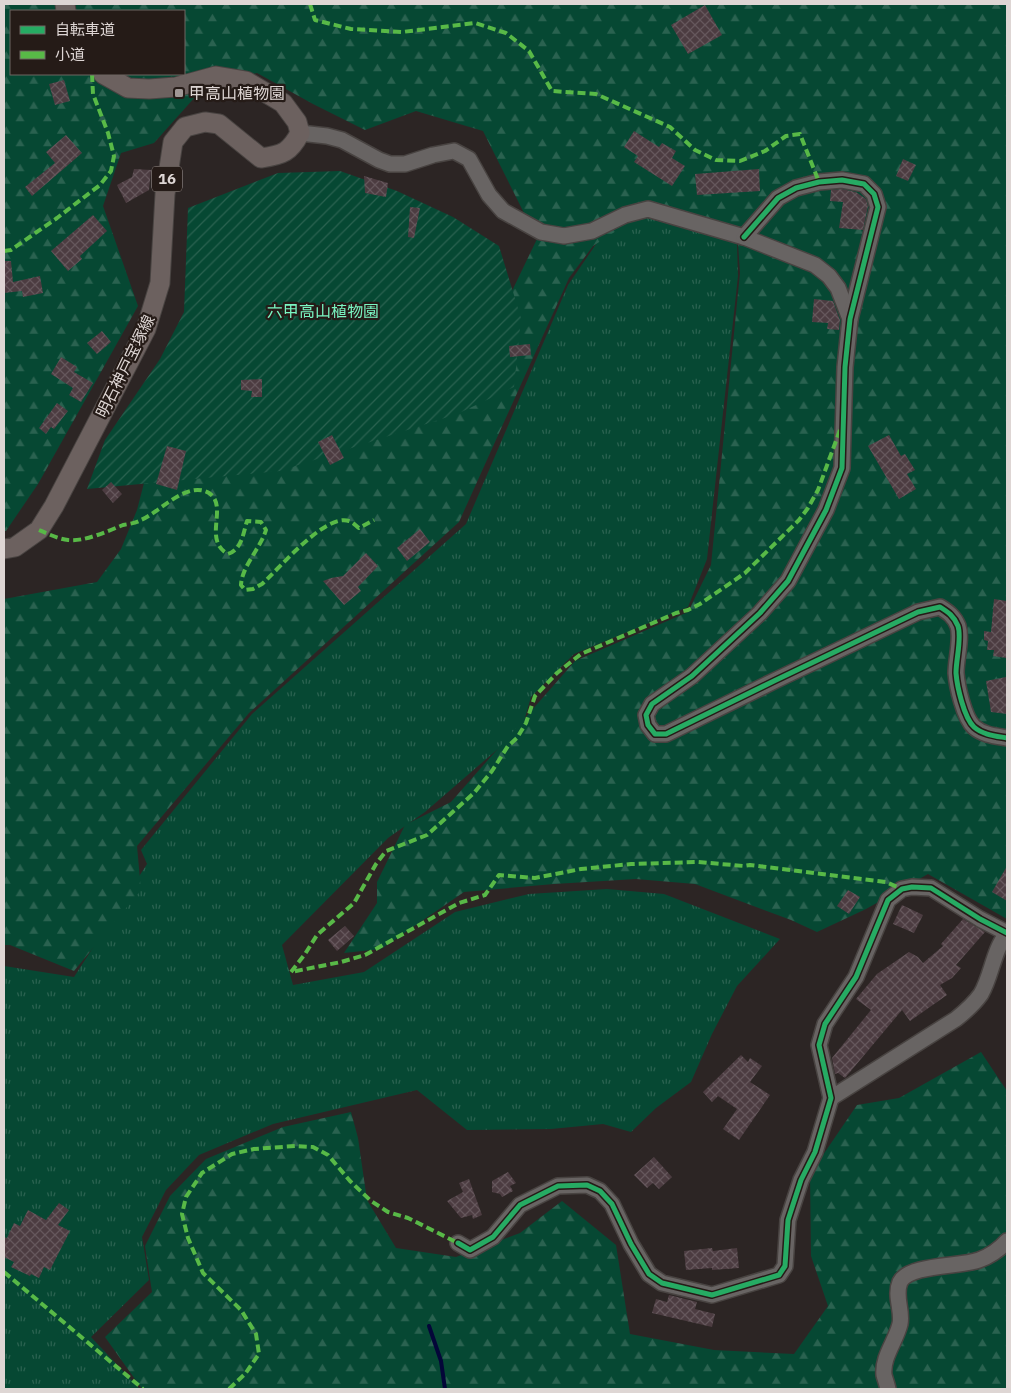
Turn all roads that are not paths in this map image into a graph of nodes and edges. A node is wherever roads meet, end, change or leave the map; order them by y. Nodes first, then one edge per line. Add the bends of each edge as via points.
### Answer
1 (105, 75) edge
2 (300, 133) junction
3 (744, 237) junction
4 (850, 319) junction
5 (4, 549) edge
6 (1007, 738) edge
7 (1007, 933) edge
8 (831, 1098) junction
9 (1007, 1241) edge
10 (458, 1243) dead end
11 (888, 1389) edge

1 - 2 main road via 128,88 142,89 176,87 216,76 246,81 283,103 297,122
2 - 3 street via 342,140 390,164 404,164 454,150 469,159 489,195 503,211 540,232 564,236 592,231 625,214 648,209
2 - 5 main road, 明石神戸宝塚線 / 16 via 292,146 278,156 262,158 219,124 205,122 185,127 173,142 165,194 160,283 146,329 39,530 15,547
3 - 4 street via 815,265 838,288
3 - 4 street via 778,198 796,188 842,180 864,184 874,194 878,207
4 - 6 street via 842,468 826,510 788,581 760,613 692,676 652,704 646,715 648,725 654,734 666,734 918,612 940,607 952,614 958,627 956,673 968,720 987,734
7 - 8 street via 999,943 982,992 971,1007
7 - 8 street via 931,888 912,886 888,900 856,977 826,1024 819,1045
8 - 10 street via 815,1152 801,1180 788,1220 785,1266 779,1275 712,1295 662,1283 649,1274 612,1204 600,1191 588,1185 558,1186 520,1205 492,1237 470,1250
9 - 11 street via 999,1250 978,1260 915,1272 900,1283 900,1323 884,1373

